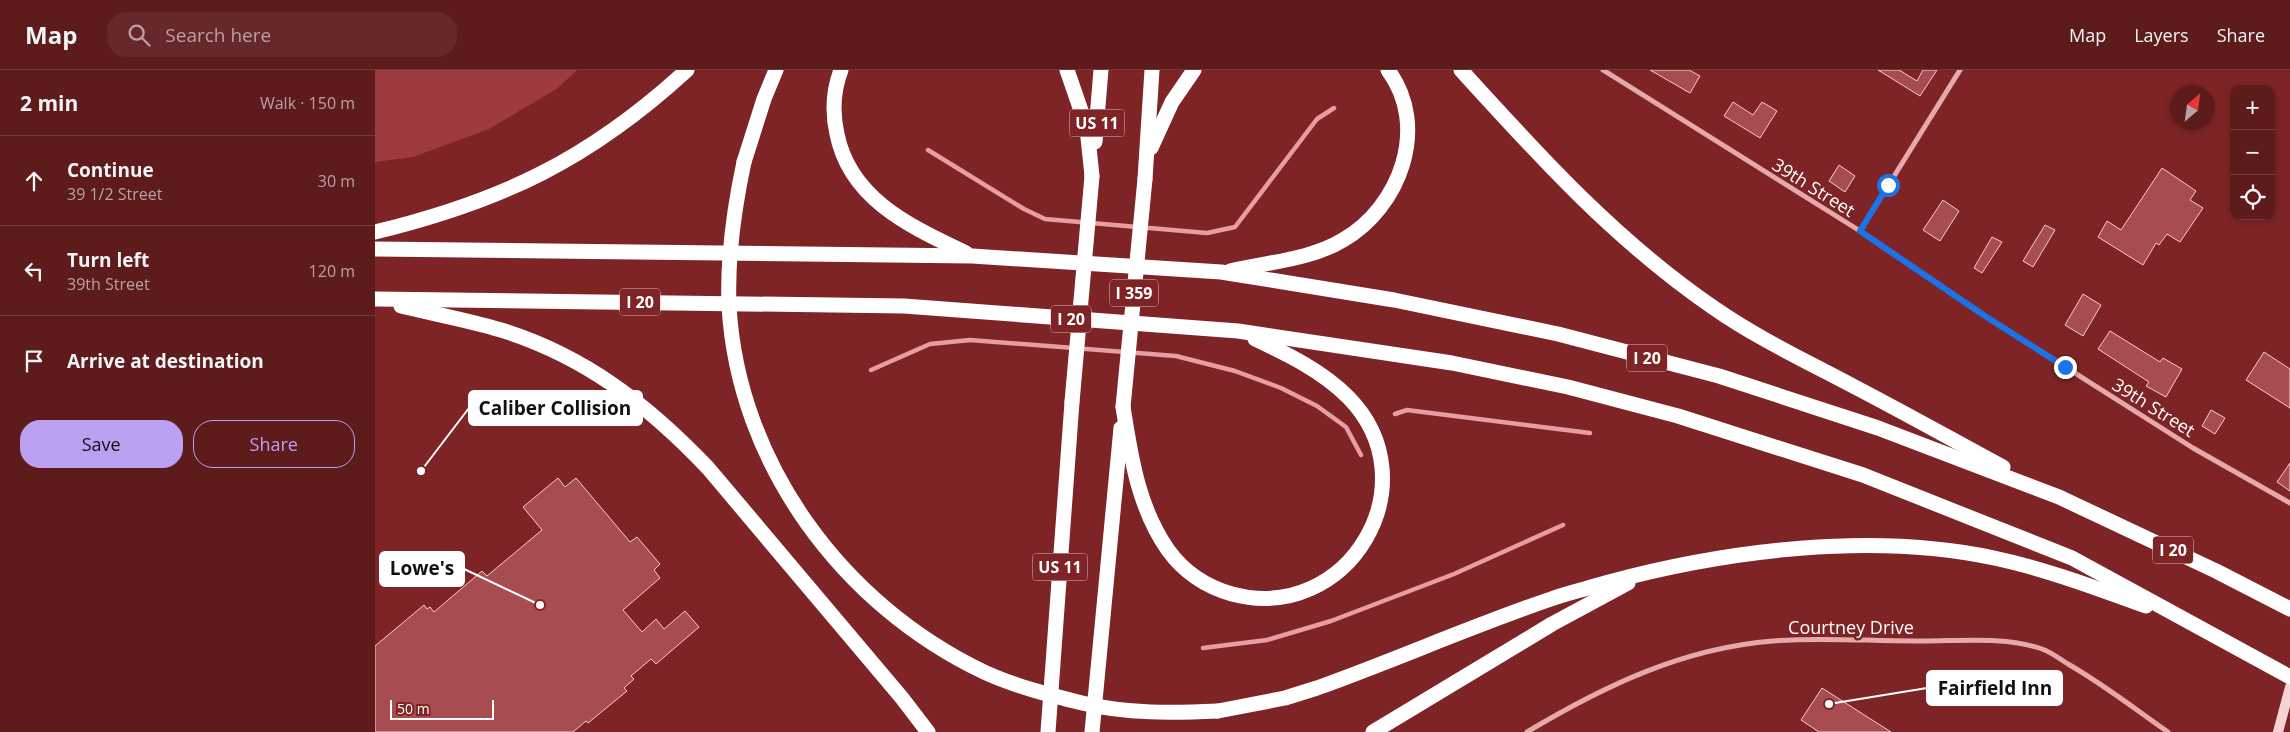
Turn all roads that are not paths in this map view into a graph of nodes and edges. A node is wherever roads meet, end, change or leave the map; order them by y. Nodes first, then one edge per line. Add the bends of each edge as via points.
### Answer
1 (687, 70) edge
2 (776, 70) edge
3 (841, 70) edge
4 (1067, 70) edge
5 (1101, 70) edge
6 (1152, 70) edge
7 (1194, 70) edge
8 (1388, 70) edge
9 (1461, 70) edge
10 (1603, 70) edge
11 (1960, 70) edge
12 (1147, 156) junction
13 (1092, 176) junction
14 (1860, 231) junction
15 (375, 232) edge
16 (375, 249) edge
17 (972, 256) junction
18 (1221, 272) junction
19 (375, 299) edge
20 (1238, 332) junction
21 (1123, 407) junction
22 (2059, 497) junction
23 (2290, 504) edge
24 (1652, 571) junction
25 (2290, 609) edge
26 (2203, 628) junction
27 (2290, 676) edge
28 (2290, 687) edge
29 (928, 732) edge
30 (1048, 732) edge
31 (1092, 732) edge
32 (1373, 732) edge
33 (1527, 732) edge
34 (2168, 732) edge
35 (2278, 732) edge

1 - 15 highway via 637,114 565,162 475,203
2 - 24 highway, bridge via 744,162 731,232 732,335 748,403 775,473 826,551 899,620 984,672 1083,704 1150,713 1218,711 1285,698 1552,598
3 - 17 highway via 835,93 835,126 852,174 875,200 901,220
4 - 13 highway via 1087,128
5 - 13 highway, US 11
6 - 12 highway, I 359
7 - 12 highway via 1172,102
8 - 18 highway via 1405,108 1407,141 1398,180 1374,217 1343,241 1322,250
9 - 22 highway via 1595,214 1714,309
10 - 14 street, 39th Street
11 - 14 street
12 - 21 highway, I 359, bridge
13 - 30 highway, US 11, bridge
14 - 23 street, 39th Street via 1985,316 2184,443
16 - 17 highway, I 20
17 - 18 highway, I 20
18 - 22 highway, I 20 via 1394,300 1558,334 1719,376 1878,428
19 - 20 highway, I 20 via 904,306
19 - 29 highway via 517,336 593,370 635,398 708,468
20 - 21 highway via 1287,354 1334,385 1364,416 1375,437 1383,475 1379,511 1371,532 1358,551 1325,582 1291,596 1257,598 1207,585 1180,565 1160,538 1139,492
20 - 26 highway, I 20 via 1451,363 1568,387 1783,448 1925,498 2072,558
21 - 31 highway, US 11
22 - 25 highway, I 20 via 2200,562
24 - 26 highway via 1785,549 1889,547 1943,550 2042,570
24 - 32 highway via 1552,624
26 - 27 highway, I 20
28 - 35 main road
33 - 34 street, Courtney Drive via 1583,700 1676,659 1774,640 2027,645 2087,674

